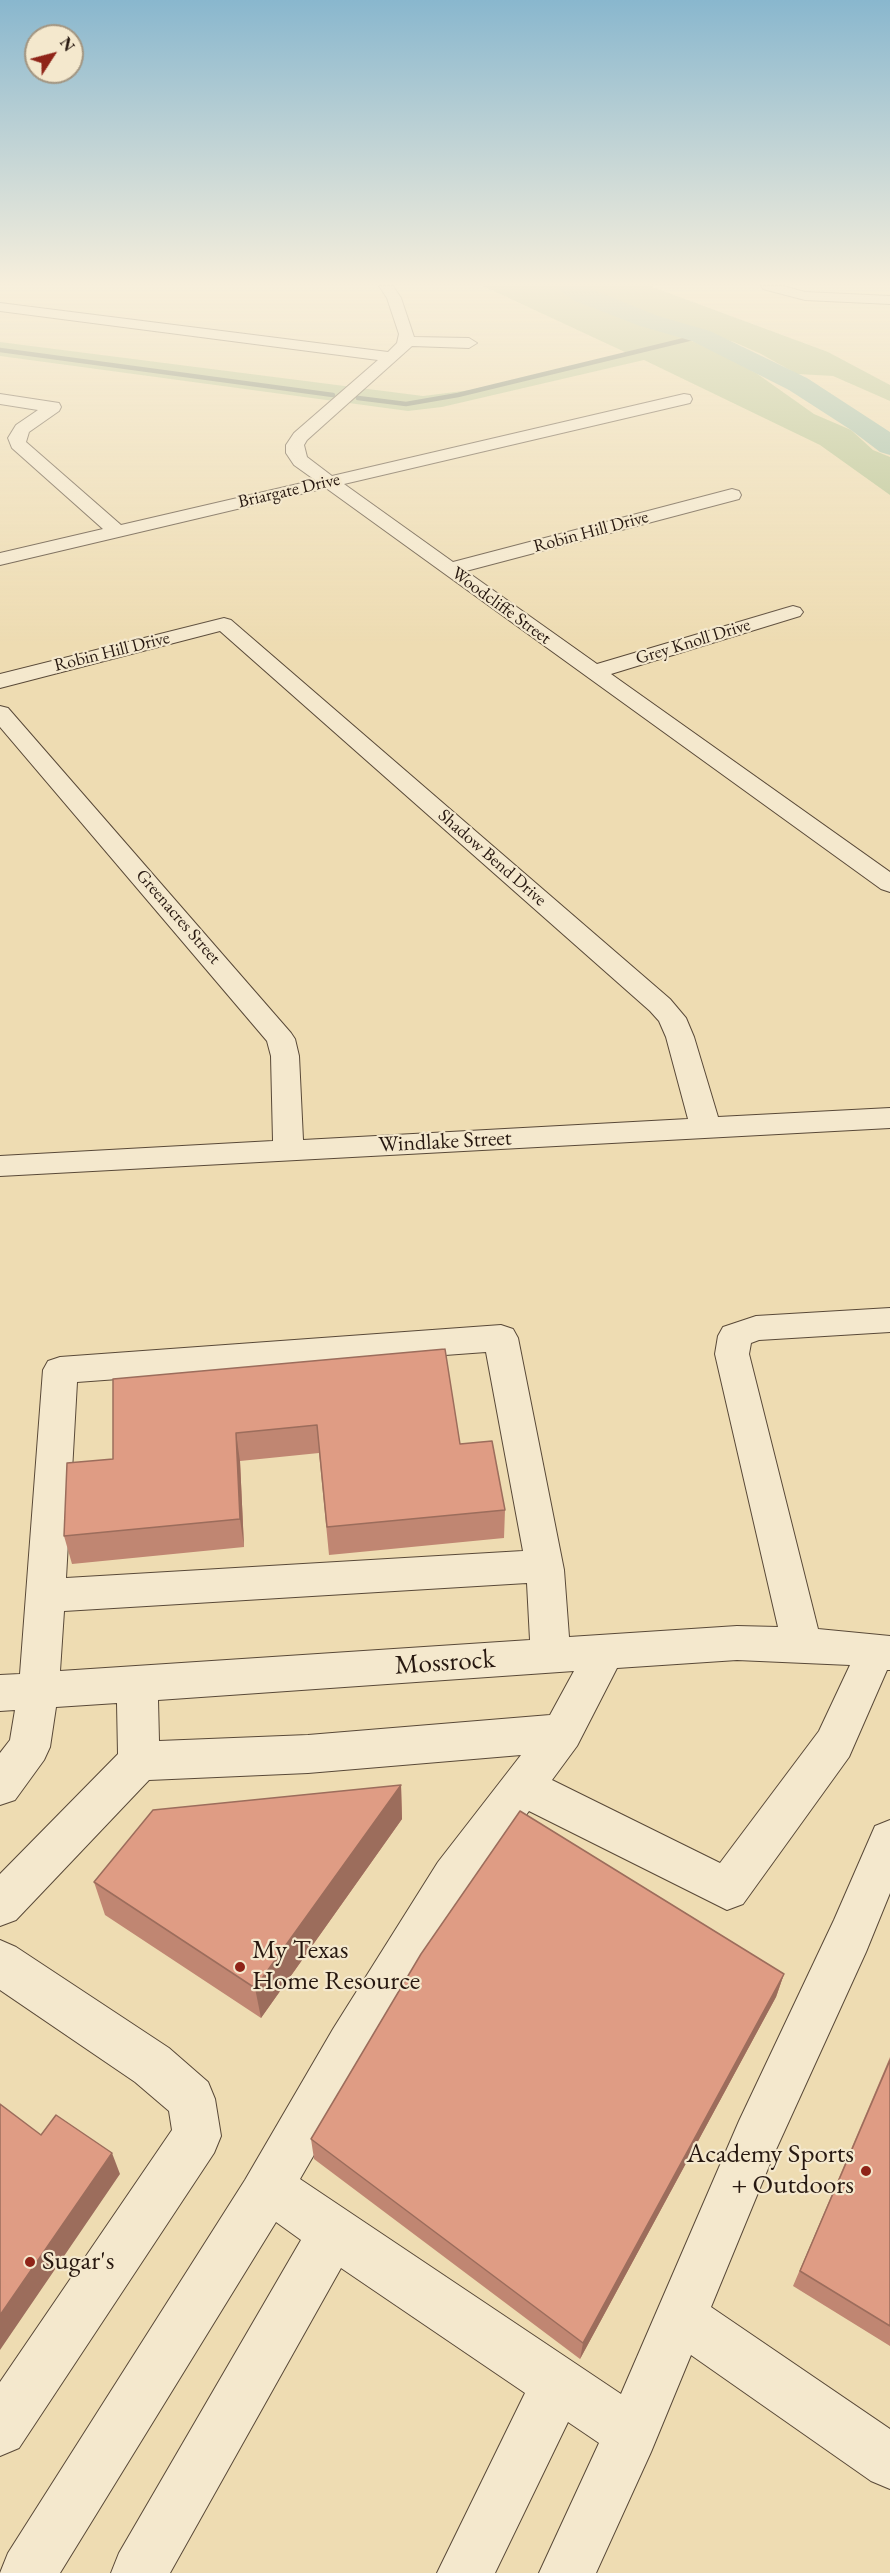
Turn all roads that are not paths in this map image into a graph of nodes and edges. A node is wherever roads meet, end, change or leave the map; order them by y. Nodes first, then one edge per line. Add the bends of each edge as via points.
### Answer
1 (47, 406) edge
2 (335, 406) edge
3 (654, 406) edge
4 (327, 482) junction
5 (732, 495) dead end
6 (116, 531) junction
7 (0, 559) edge
8 (449, 569) junction
9 (793, 612) dead end
10 (224, 624) joint
11 (593, 672) junction
12 (0, 681) edge
13 (0, 713) edge
14 (890, 884) edge
15 (890, 1118) edge
16 (706, 1128) junction
17 (288, 1150) junction
18 (0, 1166) edge
19 (890, 1320) edge
20 (544, 1566) junction
21 (45, 1596) junction
22 (802, 1646) junction
23 (605, 1652) junction
24 (883, 1652) edge
25 (551, 1656) junction
26 (137, 1684) junction
27 (19, 1692) edge
28 (562, 1733) junction
29 (14, 1749) edge
30 (139, 1761) junction
31 (0, 1785) edge
32 (522, 1786) junction
33 (890, 1840) edge
34 (0, 1905) edge
35 (0, 1963) edge
36 (261, 2199) junction
37 (333, 2233) junction
38 (681, 2317) junction
39 (558, 2384) junction
40 (0, 2429) edge
41 (632, 2433) junction
42 (890, 2462) edge
43 (28, 2573) edge
44 (139, 2573) edge
45 (465, 2573) edge
46 (567, 2573) edge

1 - 6 street via 53,407 22,429 18,444
2 - 4 street, Woodcliffe Street via 295,445 300,461
3 - 4 street, Briargate Drive
4 - 6 street, Briargate Drive
4 - 8 street, Woodcliffe Street
5 - 8 street, Robin Hill Drive
6 - 7 street, Briargate Drive
8 - 11 street, Woodcliffe Street
9 - 11 street, Grey Knoll Drive
10 - 12 street, Robin Hill Drive
10 - 16 street, Shadow Bend Drive via 666,1011 680,1037
11 - 14 street, Woodcliffe Street
13 - 17 street, Greenacres Street via 281,1039
15 - 16 street, Windlake Street
16 - 17 street, Windlake Street
17 - 18 street, Windlake Street
19 - 22 street via 756,1328 735,1336 732,1354
20 - 21 street
20 - 21 street via 501,1338 60,1370
20 - 25 street
21 - 27 street
22 - 23 street, Mossrock via 738,1643
22 - 24 street, Mossrock
23 - 25 street, Mossrock
23 - 28 street
24 - 32 street via 834,1744 727,1889
25 - 26 street, Mossrock
26 - 27 street, Mossrock
26 - 30 street
27 - 29 street
28 - 30 street via 308,1754
28 - 32 street
29 - 31 street
30 - 34 street
32 - 36 street via 454,1877
33 - 38 street via 756,2138
35 - 40 street via 152,2065 191,2099 197,2136
36 - 37 street via 269,2187
36 - 43 street
37 - 39 street
37 - 44 street
38 - 41 street
38 - 42 street
39 - 41 street
39 - 45 street
41 - 46 street

